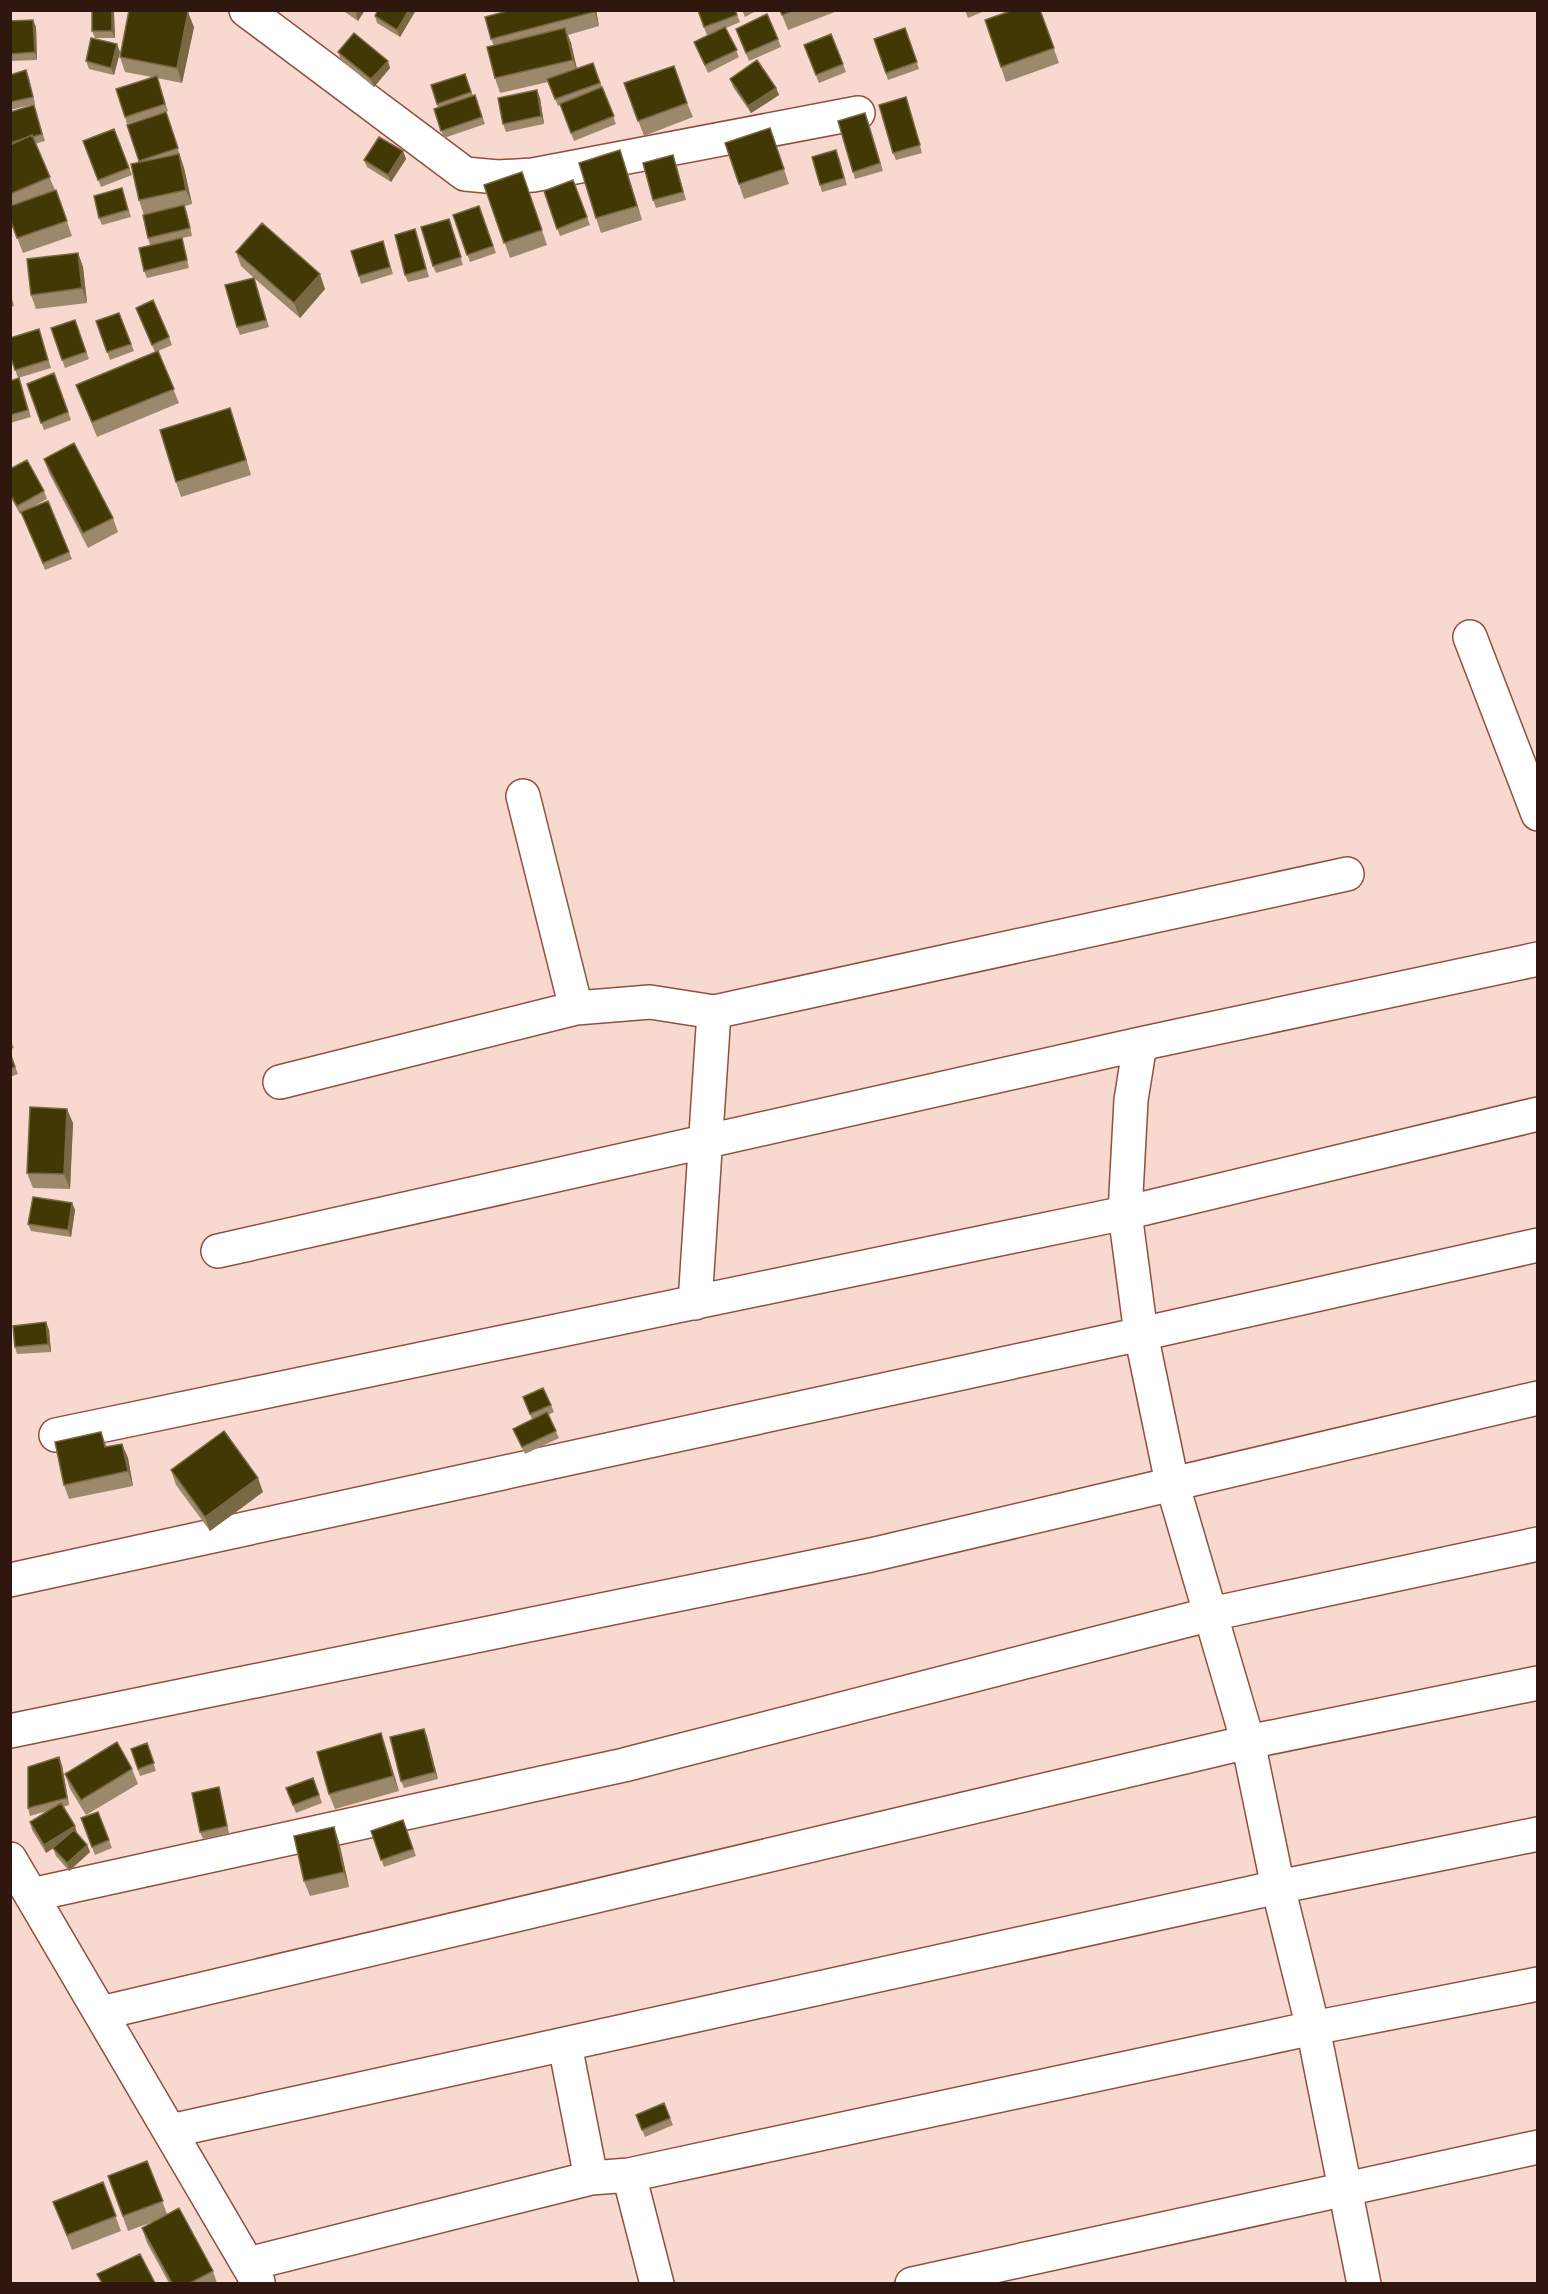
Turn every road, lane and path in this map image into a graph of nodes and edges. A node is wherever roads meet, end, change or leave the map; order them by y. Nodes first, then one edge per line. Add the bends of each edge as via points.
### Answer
1 (246, 10) edge
2 (858, 113) edge
3 (1470, 637) dead end
4 (523, 796) dead end
5 (1538, 814) edge
6 (1347, 874) dead end
7 (1538, 959) edge
8 (576, 1008) junction
9 (714, 1012) junction
10 (1140, 1044) junction
11 (280, 1082) dead end
12 (1538, 1114) edge
13 (706, 1142) junction
14 (1125, 1213) junction
15 (1538, 1245) edge
16 (218, 1251) dead end
17 (695, 1303) junction
18 (1141, 1334) junction
19 (1538, 1398) edge
20 (56, 1436) dead end
21 (1172, 1483) junction
22 (1538, 1545) edge
23 (10, 1580) edge
24 (1211, 1614) junction
25 (1538, 1683) edge
26 (10, 1731) edge
27 (1248, 1742) junction
28 (1538, 1834) edge
29 (10, 1859) edge
30 (1278, 1887) junction
31 (31, 1894) junction
32 (1538, 1984) edge
33 (101, 2013) junction
34 (1313, 2028) junction
35 (565, 2045) junction
36 (170, 2132) junction
37 (1538, 2146) edge
38 (629, 2175) junction
39 (591, 2178) junction
40 (1345, 2190) junction
41 (253, 2274) edge
42 (657, 2283) edge
43 (912, 2283) edge
44 (1364, 2283) edge

1 - 2 street via 465,174 533,175
3 - 5 street
4 - 8 street
6 - 9 street
7 - 10 street
8 - 9 street via 650,1002
8 - 11 street
9 - 13 street
10 - 13 street
10 - 14 street via 1131,1100
12 - 14 street
13 - 16 street
13 - 17 street
14 - 17 street
14 - 18 street
15 - 18 street
17 - 20 street
18 - 21 street
18 - 23 street
19 - 21 street
21 - 24 street
21 - 26 street via 871,1555
22 - 24 street
24 - 27 street
24 - 31 street via 624,1766
25 - 27 street
27 - 30 street
27 - 33 street
28 - 30 street
29 - 31 street
30 - 34 street
30 - 35 street
31 - 33 street
32 - 34 street
33 - 36 street
34 - 38 street
34 - 40 street
35 - 36 street
35 - 39 street
36 - 41 street
37 - 40 street
38 - 39 street
38 - 42 street
39 - 41 street
40 - 43 street
40 - 44 street

